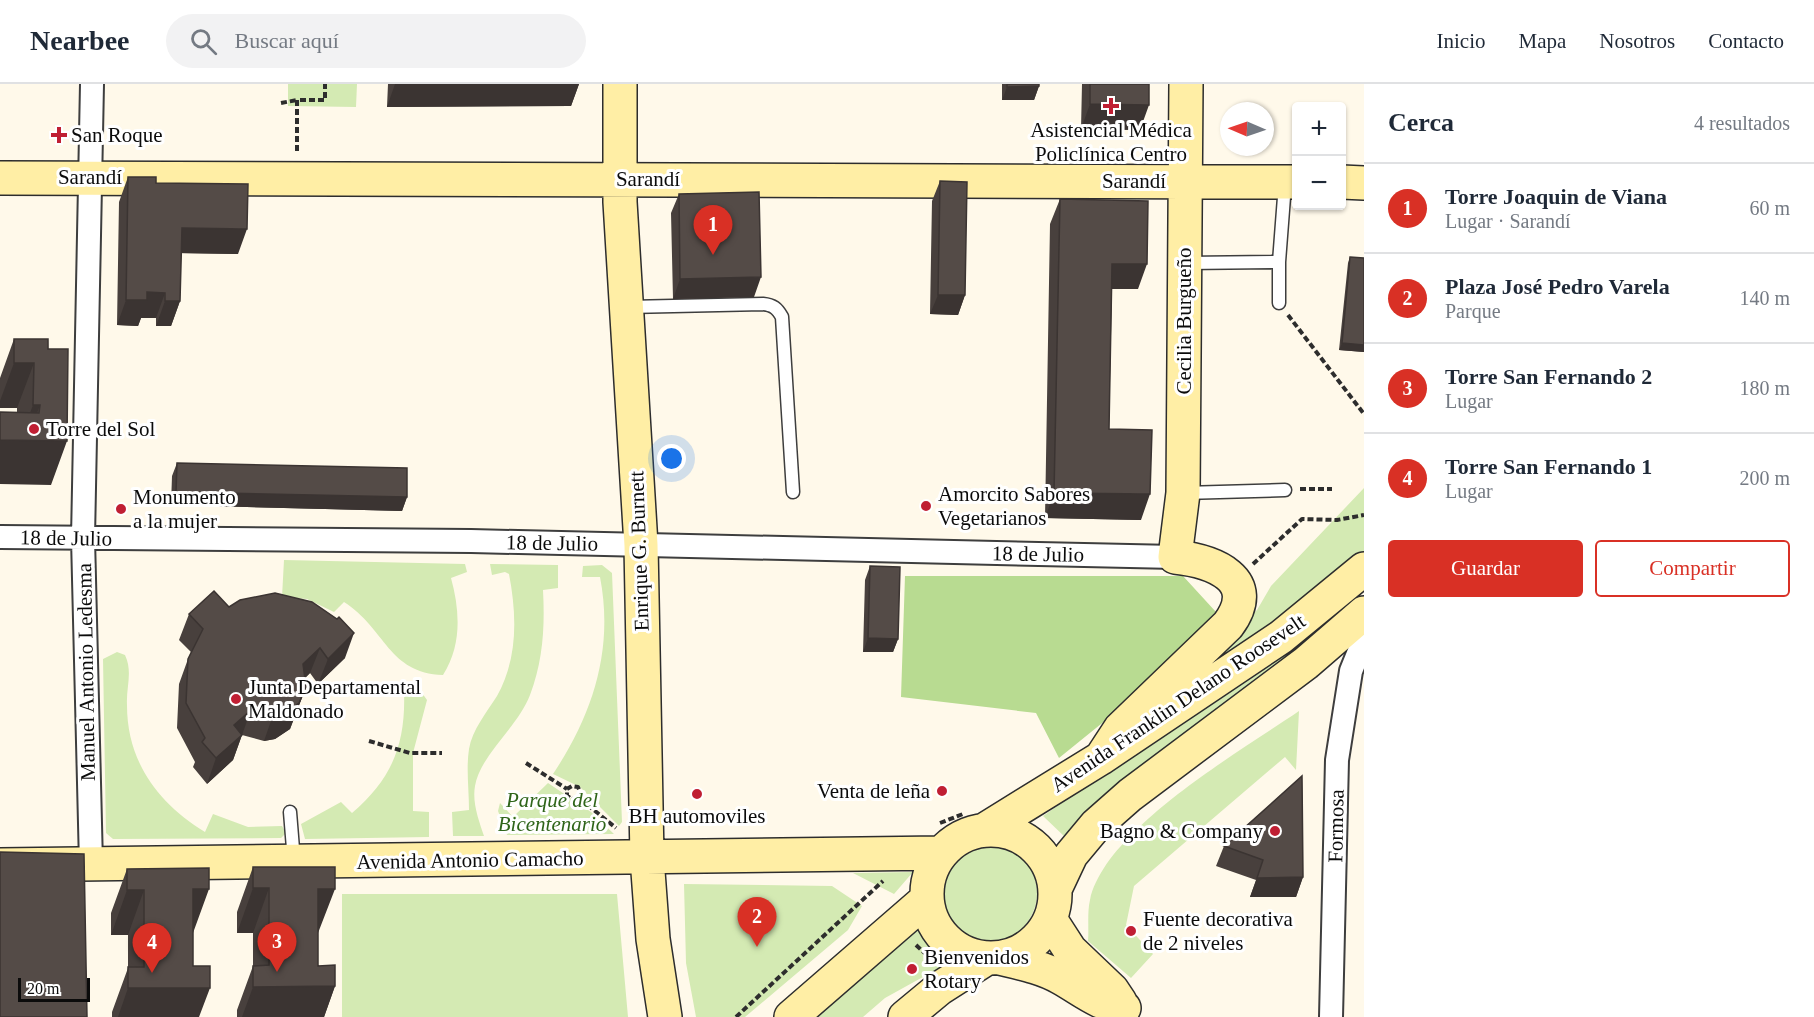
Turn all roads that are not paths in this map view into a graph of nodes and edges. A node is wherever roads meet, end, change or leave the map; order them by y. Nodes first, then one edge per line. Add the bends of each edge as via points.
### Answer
1 (92, 84) edge
2 (620, 84) edge
3 (1186, 84) edge
4 (0, 177) edge
5 (89, 177) junction
6 (620, 179) junction
7 (1185, 182) junction
8 (1291, 182) edge
9 (1346, 182) edge
10 (1364, 183) edge
11 (1278, 262) junction
12 (1185, 263) junction
13 (1279, 303) road end
14 (626, 307) junction
15 (1284, 489) road end
16 (793, 492) dead end
17 (1183, 493) junction
18 (0, 537) edge
19 (83, 538) junction
20 (641, 545) junction
21 (1175, 557) junction
22 (1364, 569) edge
23 (1364, 613) edge
24 (1364, 639) edge
25 (1101, 758) junction
26 (290, 813) dead end
27 (986, 829) junction
28 (941, 853) junction
29 (646, 858) junction
30 (294, 862) junction
31 (91, 864) junction
32 (0, 865) edge
33 (927, 899) junction
34 (1052, 904) junction
35 (993, 958) junction
36 (1130, 1013) edge
37 (665, 1017) edge
38 (791, 1017) edge
39 (905, 1017) edge
40 (1331, 1017) edge

1 - 5 street, Manuel Antonio Ledesma
2 - 6 street, Enrique G. Burnett
3 - 7 street, Cecilia Burgueño
4 - 5 street, Sarandí
5 - 6 street, Sarandí
5 - 19 street, Manuel Antonio Ledesma
6 - 7 street, Sarandí
6 - 14 street, Enrique G. Burnett
7 - 8 street, Sarandí
7 - 12 street, Cecilia Burgueño
8 - 11 lane
9 - 10 street
11 - 12 lane
11 - 13 lane
12 - 17 street, Cecilia Burgueño
14 - 16 lane via 763,304 778,310 782,317
14 - 20 street, Enrique G. Burnett
15 - 17 lane
17 - 21 street, Cecilia Burgueño
18 - 19 street, 18 de Julio
19 - 20 street, 18 de Julio
19 - 31 street, Manuel Antonio Ledesma
20 - 21 street, 18 de Julio
20 - 29 street, Enrique G. Burnett
21 - 25 street via 1195,559 1227,572 1238,592 1238,608 1228,625 1120,729
22 - 25 street, Avenida Franklin Delano Roosevelt via 1281,637
23 - 34 street, Avenida Franklin Delano Roosevelt via 1306,663 1096,825 1071,855
24 - 40 street, Formosa via 1351,671 1337,760
25 - 27 street, Avenida Franklin Delano Roosevelt
26 - 30 lane
27 - 28 street via 969,833
27 - 34 street via 1006,831 1025,839 1040,852 1050,870
28 - 29 street, Avenida Antonio Camacho
28 - 33 street via 927,883
29 - 30 street, Avenida Antonio Camacho
29 - 37 street, Enrique G. Burnett via 652,939
30 - 31 street, Avenida Antonio Camacho
31 - 32 street, Avenida Antonio Camacho
33 - 35 street via 931,917 953,946 969,954
33 - 38 street
34 - 35 street via 1040,934 1027,947
34 - 36 street via 1070,950
35 - 36 street via 1031,965 1060,977 1106,1005
35 - 39 street via 940,988

